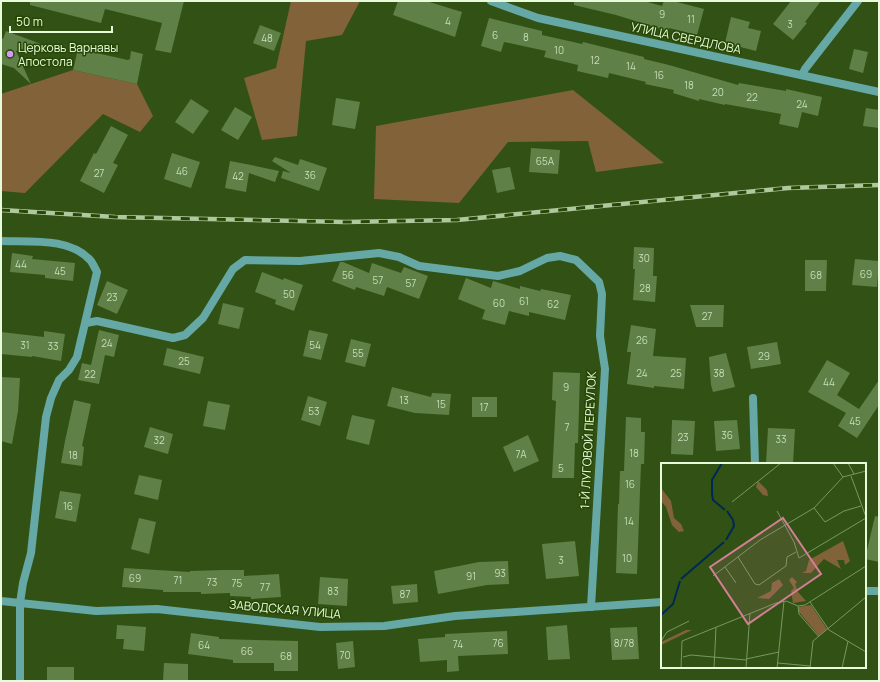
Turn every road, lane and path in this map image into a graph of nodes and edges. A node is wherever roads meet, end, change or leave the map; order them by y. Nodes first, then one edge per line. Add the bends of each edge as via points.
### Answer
1 (490, 1) edge
2 (858, 1) edge
3 (802, 75) junction
4 (879, 92) edge
5 (1, 241) edge
6 (86, 323) junction
7 (753, 398) dead end
8 (755, 463) edge
9 (866, 591) edge
10 (879, 591) edge
11 (1, 601) edge
12 (661, 602) edge
13 (20, 603) junction
14 (591, 607) junction
15 (20, 681) edge

1 - 3 street, УЛИЦА СВЕРДЛОВА via 538,18
2 - 3 street
3 - 4 street, УЛИЦА СВЕРДЛОВА
5 - 6 street via 53,242 74,248 90,260 98,272
6 - 13 street via 77,357 59,380 46,417 30,553
6 - 14 street, 1-Й ЛУГОВОЙ ПЕРЕУЛОК via 97,321 173,338 185,335 203,318 233,269 245,260 300,261 379,253 399,257 419,266 498,276 520,271 547,258 560,256 576,260 599,282 602,294 600,336 605,369
7 - 8 street
9 - 10 street
11 - 13 street, ЗАВОДСКАЯ УЛИЦА
12 - 14 street, ЗАВОДСКАЯ УЛИЦА
13 - 14 street, ЗАВОДСКАЯ УЛИЦА via 96,611 157,609 320,627 384,626 455,616
13 - 15 street

